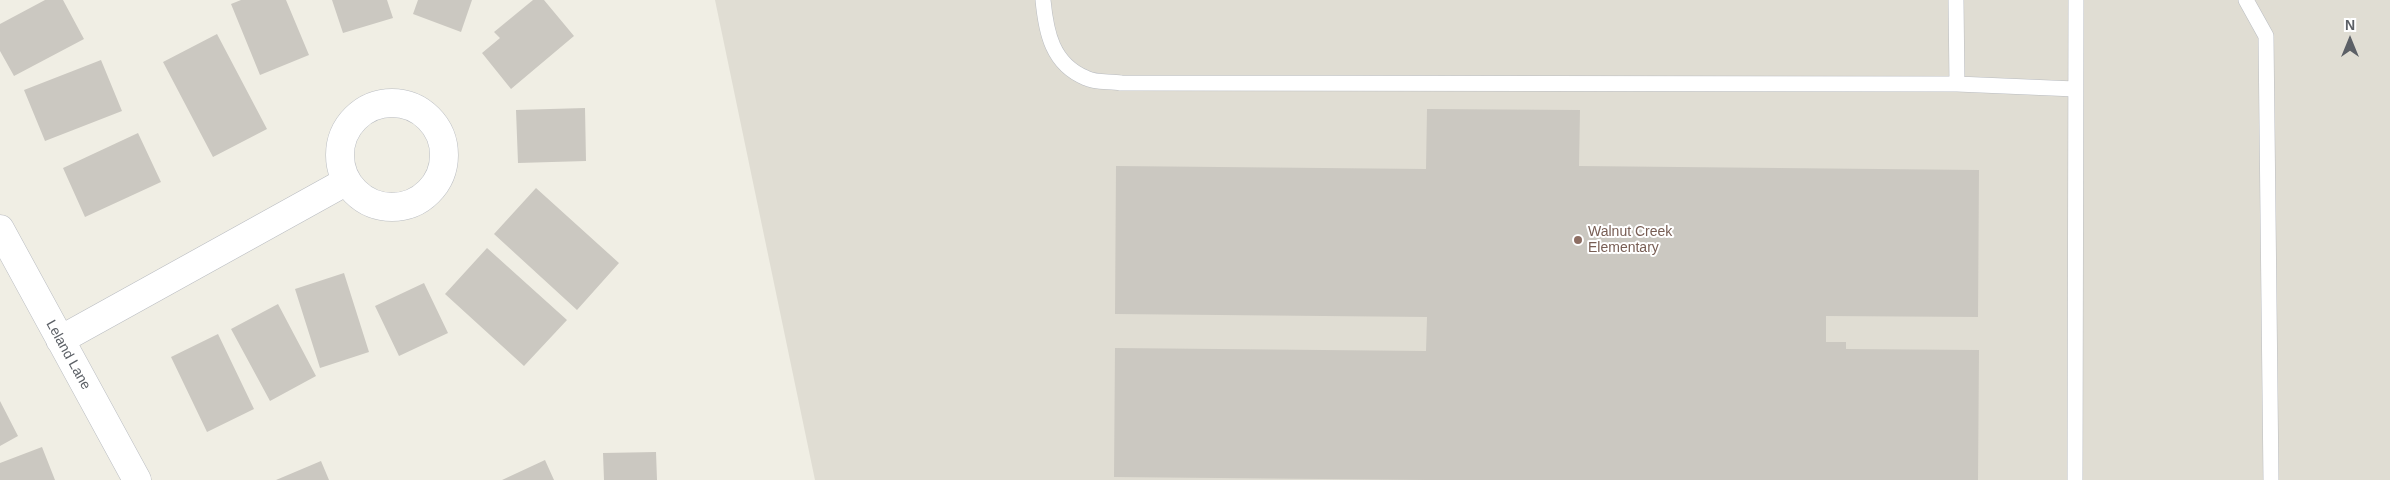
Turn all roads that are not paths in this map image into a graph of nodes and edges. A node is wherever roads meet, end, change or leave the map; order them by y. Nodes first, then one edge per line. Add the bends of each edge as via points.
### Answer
1 (1042, 0) edge
2 (1956, 0) edge
3 (2076, 0) edge
4 (2246, 0) edge
5 (1957, 84) junction
6 (2075, 89) junction
7 (348, 182) dead end
8 (0, 229) edge
9 (60, 340) junction
10 (136, 480) edge
11 (2075, 480) edge
12 (2271, 480) edge

1 - 5 lane via 1046,31 1060,61 1086,79 1121,82
2 - 5 lane
3 - 6 lane
4 - 12 lane via 2266,36
5 - 6 lane
6 - 11 lane
7 - 9 street
8 - 9 street, Leland Lane
9 - 10 street, Leland Lane

